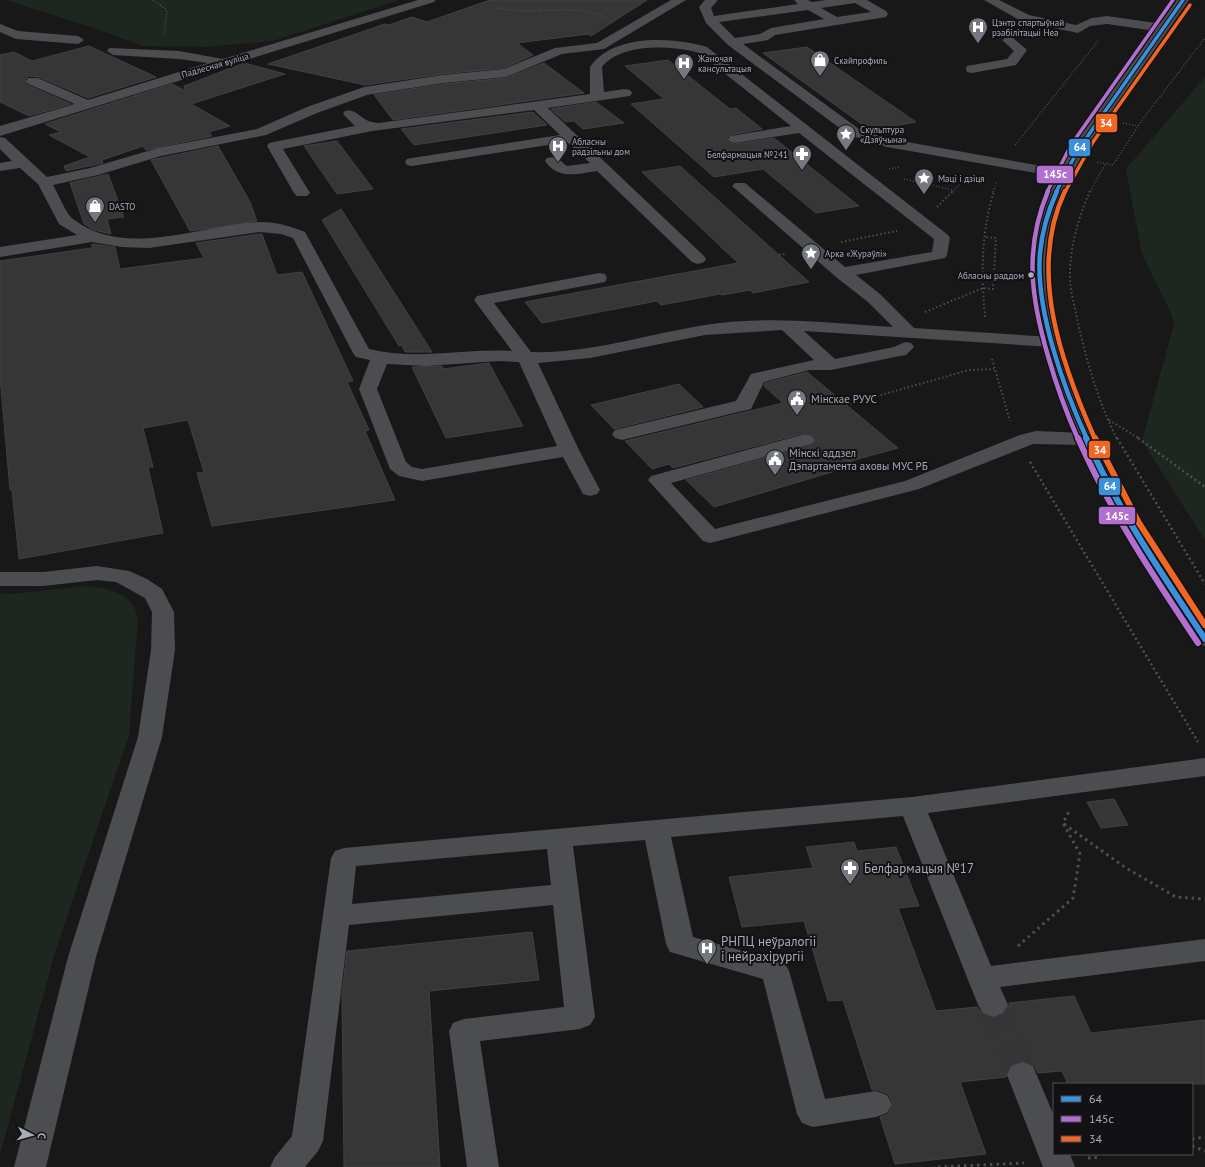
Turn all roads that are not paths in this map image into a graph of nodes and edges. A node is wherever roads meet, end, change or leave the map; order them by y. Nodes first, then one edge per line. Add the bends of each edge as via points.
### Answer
1 (430, 0) edge
2 (680, 0) edge
3 (712, 0) edge
4 (755, 0) edge
5 (851, 0) edge
6 (859, 0) edge
7 (990, 0) edge
8 (1182, 0) edge
9 (805, 3) edge
10 (773, 11) junction
11 (745, 15) junction
12 (710, 20) junction
13 (835, 21) junction
14 (798, 26) junction
15 (0, 28) edge
16 (1163, 28) junction
17 (771, 32) junction
18 (674, 33) dead end
19 (78, 40) dead end
20 (1008, 40) dead end
21 (732, 42) junction
22 (690, 45) junction
23 (113, 51) dead end
24 (225, 62) junction
25 (972, 69) dead end
26 (732, 72) junction
27 (710, 75) dead end
28 (33, 81) dead end
29 (625, 93) dead end
30 (597, 97) junction
31 (87, 104) junction
32 (538, 105) junction
33 (350, 114) dead end
34 (368, 128) junction
35 (803, 128) junction
36 (0, 132) edge
37 (571, 137) junction
38 (735, 139) dead end
39 (0, 141) edge
40 (552, 161) dead end
41 (412, 162) dead end
42 (23, 163) junction
43 (601, 166) junction
44 (0, 167) edge
45 (1064, 174) junction
46 (44, 182) junction
47 (740, 186) dead end
48 (302, 193) dead end
49 (92, 236) junction
50 (0, 252) edge
51 (698, 258) dead end
52 (842, 273) junction
53 (599, 278) dead end
54 (786, 325) junction
55 (905, 334) junction
56 (1051, 342) junction
57 (526, 357) junction
58 (380, 359) junction
59 (831, 365) junction
60 (622, 434) dead end
61 (1084, 439) junction
62 (805, 440) dead end
63 (569, 450) junction
64 (590, 490) dead end
65 (0, 579) edge
66 (1205, 639) edge
67 (1205, 767) edge
68 (912, 806) junction
69 (656, 829) junction
70 (559, 838) junction
71 (565, 894) junction
72 (336, 916) junction
73 (1205, 950) edge
74 (982, 978) junction
75 (993, 1005) tunnel mouth
76 (1022, 1075) tunnel mouth
77 (876, 1104) dead end
78 (1053, 1152) edge
79 (30, 1167) edge
80 (286, 1167) edge
81 (483, 1167) edge

1 - 24 street, Падлесная вуліца
2 - 46 street via 600,46 559,51 506,73 364,90 261,132 158,152 93,172
3 - 12 street via 705,7
4 - 10 street
5 - 9 street
6 - 13 street via 882,14
7 - 16 street via 1025,18 1078,29 1089,21 1114,21
8 - 16 main road
9 - 10 street
9 - 13 street
10 - 11 street
10 - 14 street
11 - 12 street
11 - 17 street
12 - 21 street
13 - 14 street
14 - 17 street
15 - 19 street via 16,35
16 - 45 main road
17 - 21 street via 764,37
18 - 22 street
20 - 25 street via 1021,50 1011,62
21 - 45 street via 854,132 887,143
22 - 26 street via 703,50
22 - 30 street via 649,44 604,57 596,67
23 - 24 street via 179,55
24 - 31 street, Падлесная вуліца
26 - 27 street
26 - 35 street
28 - 31 street
29 - 30 street
30 - 32 street
31 - 36 street, Падлесная вуліца
32 - 34 street
32 - 37 street
33 - 34 street via 360,126
34 - 48 street via 274,146
35 - 38 street
35 - 52 street via 942,238 939,255
37 - 41 street
37 - 43 street
39 - 42 street
40 - 43 street via 566,171
42 - 44 street
42 - 46 street
43 - 51 street
45 - 56 main road via 1056,188 1044,229 1039,260
46 - 49 street via 64,222
47 - 52 street
49 - 50 street
49 - 58 street via 122,242 149,243 260,227 299,234 362,353
52 - 55 street via 874,298
53 - 57 street via 482,300
54 - 55 street
54 - 57 street via 706,330 577,354 550,358
54 - 59 street
55 - 56 street
55 - 59 street via 900,351
56 - 61 main road via 1069,403
57 - 58 street via 493,356 436,361
57 - 63 street
58 - 63 street via 368,389 397,465 406,472 422,475
59 - 60 street via 809,365 757,378 744,405
61 - 62 street via 1027,439 912,485 710,538 658,480
61 - 66 main road via 1136,534
63 - 64 street
65 - 79 street via 43,579 97,573 120,576 154,594 163,612 163,650 150,737 82,957
67 - 68 street
68 - 69 street
68 - 74 street
69 - 70 street
69 - 77 street via 680,944 775,971 813,1114
70 - 71 street
70 - 72 street via 344,858
71 - 72 street
71 - 81 street via 580,1017 464,1031
72 - 80 street via 306,1141
73 - 74 street
74 - 75 street
76 - 78 street

